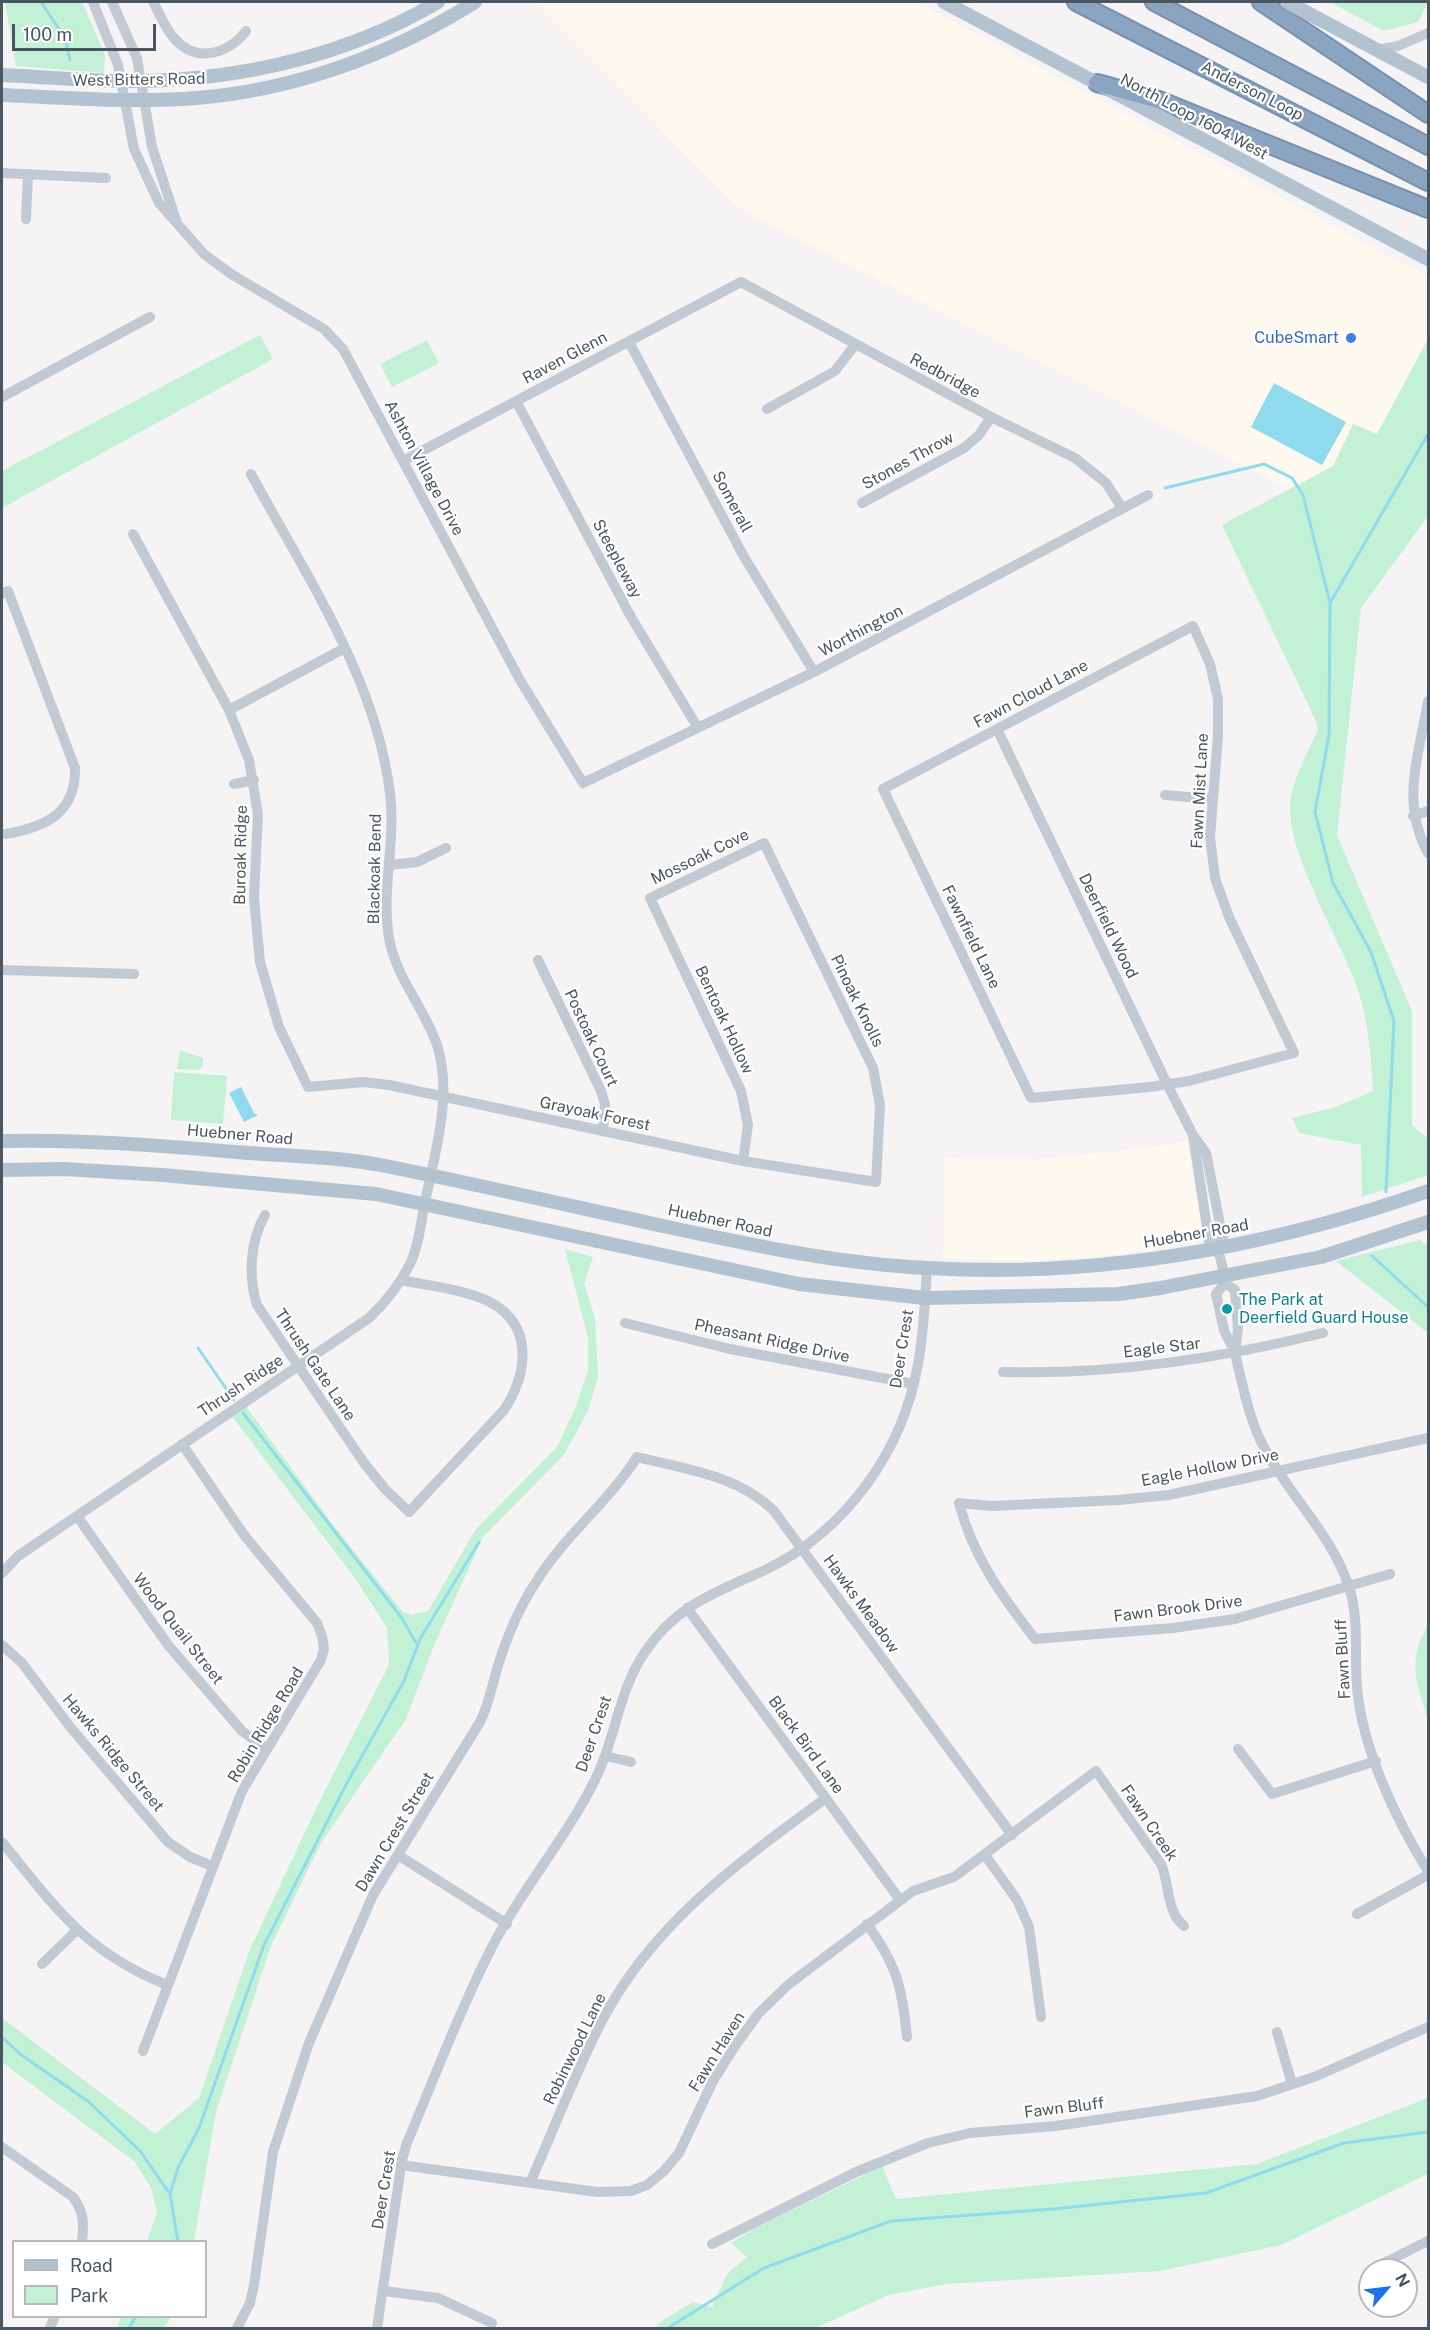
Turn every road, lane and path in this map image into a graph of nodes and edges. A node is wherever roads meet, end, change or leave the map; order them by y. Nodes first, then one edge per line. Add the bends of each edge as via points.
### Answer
1 (93, 2) edge
2 (112, 2) edge
3 (153, 2) edge
4 (438, 2) edge
5 (475, 2) edge
6 (944, 2) edge
7 (1076, 2) edge
8 (1154, 2) edge
9 (1261, 2) edge
10 (1287, 2) edge
11 (120, 16) junction
12 (103, 24) junction
13 (246, 31) dead end
14 (1428, 33) edge
15 (1377, 50) junction
16 (2, 75) edge
17 (1428, 77) edge
18 (121, 80) junction
19 (141, 81) junction
20 (1097, 83) junction
21 (2, 95) edge
22 (124, 100) junction
23 (144, 100) junction
24 (1428, 114) edge
25 (1428, 146) edge
26 (157, 163) junction
27 (142, 169) junction
28 (2, 174) edge
29 (28, 175) junction
30 (106, 178) dead end
31 (1428, 182) edge
32 (1428, 209) edge
33 (26, 219) dead end
34 (177, 223) junction
35 (1428, 260) edge
36 (741, 282) joint
37 (150, 317) dead end
38 (629, 342) junction
39 (855, 345) junction
40 (2, 397) edge
41 (516, 401) junction
42 (766, 409) dead end
43 (991, 417) junction
44 (403, 461) junction
45 (251, 474) dead end
46 (1148, 495) dead end
47 (862, 503) dead end
48 (1122, 508) junction
49 (133, 534) dead end
50 (2, 594) edge
51 (1193, 626) joint
52 (345, 648) junction
53 (814, 672) junction
54 (1428, 701) edge
55 (228, 710) junction
56 (698, 728) junction
57 (997, 729) junction
58 (254, 780) junction
59 (582, 783) joint
60 (234, 784) dead end
61 (883, 789) joint
62 (1165, 795) dead end
63 (1212, 800) junction
64 (1428, 811) edge
65 (1413, 816) junction
66 (6, 834) dead end
67 (764, 843) joint
68 (446, 848) dead end
69 (1428, 853) edge
70 (390, 865) junction
71 (650, 898) joint
72 (538, 960) dead end
73 (2, 970) edge
74 (134, 974) dead end
75 (1167, 1084) junction
76 (308, 1087) joint
77 (442, 1096) junction
78 (603, 1131) junction
79 (2, 1140) edge
80 (742, 1161) junction
81 (2, 1170) edge
82 (430, 1176) junction
83 (876, 1182) joint
84 (1428, 1191) edge
85 (424, 1204) junction
86 (265, 1215) dead end
87 (1428, 1222) edge
88 (1217, 1247) junction
89 (927, 1268) junction
90 (401, 1280) junction
91 (1224, 1280) junction
92 (925, 1298) junction
93 (625, 1323) dead end
94 (1323, 1333) dead end
95 (1235, 1352) junction
96 (297, 1366) junction
97 (1003, 1372) dead end
98 (914, 1384) junction
99 (1428, 1438) edge
100 (182, 1444) junction
101 (636, 1457) joint
102 (1277, 1470) junction
103 (77, 1516) junction
104 (802, 1548) junction
105 (2, 1573) edge
106 (1390, 1574) dead end
107 (1349, 1587) junction
108 (687, 1608) junction
109 (1035, 1639) joint
110 (2, 1646) edge
111 (267, 1749) junction
112 (1238, 1749) dead end
113 (606, 1756) junction
114 (1376, 1761) junction
115 (631, 1762) dead end
116 (1096, 1771) joint
117 (826, 1798) junction
118 (1012, 1835) junction
119 (2, 1842) edge
120 (398, 1855) junction
121 (985, 1855) junction
122 (213, 1866) junction
123 (1428, 1873) edge
124 (900, 1900) junction
125 (1357, 1914) dead end
126 (507, 1924) junction
127 (867, 1924) junction
128 (1184, 1926) dead end
129 (77, 1930) junction
130 (42, 1964) dead end
131 (167, 1985) junction
132 (1041, 2017) dead end
133 (1428, 2027) edge
134 (1277, 2032) dead end
135 (907, 2037) dead end
136 (142, 2051) dead end
137 (1292, 2084) junction
138 (2, 2147) edge
139 (401, 2165) junction
140 (530, 2183) junction
141 (82, 2240) edge
142 (1428, 2241) edge
143 (712, 2244) dead end
144 (1394, 2258) edge
145 (384, 2290) junction
146 (492, 2323) dead end
147 (237, 2328) edge
148 (376, 2328) edge

1 - 12 street, Ashton Village Drive
2 - 11 street, Ashton Village Drive
3 - 13 street via 175,39 189,50 212,54 222,51
4 - 19 main road, West Bitters Road via 379,31 320,53 259,69
5 - 23 main road, West Bitters Road via 387,49 326,72 242,92
6 - 20 main road, North Loop 1604 West
7 - 31 highway, Anderson Loop
8 - 25 highway, Anderson Loop
9 - 24 highway
10 - 15 main road
11 - 12 street
11 - 19 street, Ashton Village Drive via 137,58
12 - 18 street, Ashton Village Drive
14 - 15 street
15 - 17 main road
16 - 18 main road, West Bitters Road
18 - 19 main road, West Bitters Road
18 - 22 street, Ashton Village Drive
19 - 23 street, Ashton Village Drive
20 - 32 highway via 1159,100
20 - 35 main road, North Loop 1604 West
21 - 22 main road, West Bitters Road
22 - 23 main road, West Bitters Road
22 - 27 street, Ashton Village Drive
23 - 26 street, Ashton Village Drive
26 - 27 street
26 - 34 street, Ashton Village Drive
27 - 34 street, Ashton Village Drive via 159,203
28 - 29 street
29 - 30 street
29 - 33 street
34 - 44 street, Ashton Village Drive via 204,254 231,274 331,335 348,356
36 - 38 street, Raven Glenn
36 - 39 street, Redbridge
37 - 40 street
38 - 41 street, Raven Glenn
38 - 53 street, Somerall via 743,555
39 - 42 street via 835,371
39 - 43 street, Redbridge
41 - 44 street, Raven Glenn
41 - 56 street, Steepleway via 631,616
43 - 47 street, Stones Throw via 964,448
43 - 48 street, Redbridge via 1075,458 1106,483
44 - 59 street, Ashton Village Drive via 520,680
45 - 52 street, Blackoak Bend
46 - 48 street, Worthington
48 - 53 street, Worthington
49 - 55 street, Buroak Ridge
50 - 66 street via 8,591 75,768 76,784 68,803 57,815
51 - 57 street, Fawn Cloud Lane
51 - 63 street, Fawn Mist Lane via 1210,663 1218,699
52 - 55 street
52 - 70 street, Blackoak Bend via 363,686 386,765
53 - 56 street, Worthington
54 - 65 street via 1413,789
55 - 58 street, Buroak Ridge
56 - 59 street, Worthington
57 - 61 street, Fawn Cloud Lane
57 - 75 street, Deerfield Wood
58 - 60 street
58 - 76 street, Buroak Ridge via 258,814 254,898 260,962 279,1027
61 - 75 street, Fawnfield Lane via 1031,1098
62 - 63 street
63 - 75 street, Fawn Mist Lane via 1211,858 1221,898 1294,1053
64 - 65 street
65 - 69 street
67 - 71 street, Mossoak Cove
67 - 83 street, Pinoak Knolls via 873,1068 880,1105
68 - 70 street via 417,862
70 - 77 street, Blackoak Bend via 386,902 389,939 400,974 437,1045
71 - 80 street, Bentoak Hollow via 741,1091 747,1125
72 - 78 street, Postoak Court via 601,1091 605,1104
73 - 74 street
75 - 88 street, Deerfield Wood via 1209,1160 1222,1239
76 - 77 street, Grayoak Forest via 363,1082
77 - 78 street, Grayoak Forest
77 - 82 street, Blackoak Bend
78 - 80 street, Grayoak Forest
79 - 82 main road, Huebner Road via 64,1140 313,1158 381,1165
80 - 83 street, Grayoak Forest
81 - 85 main road via 64,1169 253,1183 376,1194
82 - 85 street, Thrush Ridge
82 - 89 main road, Huebner Road via 803,1255
84 - 88 main road, Huebner Road via 1313,1228
85 - 90 street, Thrush Ridge via 411,1262
85 - 92 main road via 799,1284
86 - 96 street, Thrush Gate Lane via 255,1236 253,1292 263,1317
87 - 91 main road via 1320,1257
88 - 89 main road, Huebner Road via 1116,1264 1011,1270
88 - 91 street
89 - 92 street, Deer Crest
90 - 96 street, Thrush Ridge via 369,1317
90 - 96 street, Thrush Gate Lane via 472,1295 491,1303 518,1333 524,1360 514,1395 504,1410 409,1512 374,1476
91 - 92 main road via 1119,1294
91 - 95 street, Fawn Bluff via 1235,1290
91 - 95 street, Fawn Bluff via 1216,1294
92 - 98 street, Deer Crest
93 - 98 street, Pheasant Ridge Drive via 730,1349
94 - 95 street, Eagle Star
95 - 97 street, Eagle Star via 1152,1366
95 - 102 street, Fawn Bluff via 1244,1399
96 - 100 street, Thrush Ridge
98 - 104 street, Deer Crest via 902,1421 875,1474 837,1519
99 - 102 street, Eagle Hollow Drive
100 - 103 street, Thrush Ridge
100 - 111 street, Robin Ridge Road via 244,1535 317,1623 322,1636 324,1649 316,1672
101 - 104 street, Hawks Meadow via 748,1490 774,1511
101 - 120 street, Dawn Crest Street via 610,1497 536,1581 507,1637 486,1709
102 - 107 street, Fawn Bluff via 1329,1544
102 - 109 street, Eagle Hollow Drive via 1169,1495 992,1506 959,1503 983,1566
103 - 105 street, Thrush Ridge via 18,1556
103 - 111 street, Wood Quail Street via 168,1645 242,1731
104 - 108 street, Deer Crest
104 - 118 street, Hawks Meadow
106 - 107 street, Fawn Brook Drive
107 - 109 street, Fawn Brook Drive via 1235,1619
107 - 114 street, Fawn Bluff via 1357,1630 1357,1687
108 - 113 street, Deer Crest via 657,1636 635,1666
108 - 117 street, Black Bird Lane
110 - 122 street, Hawks Ridge Street via 22,1663 71,1728 168,1842
111 - 122 street, Robin Ridge Road via 242,1791
112 - 114 street via 1272,1794
113 - 115 street
113 - 126 street, Deer Crest via 594,1783
114 - 123 street, Fawn Bluff via 1389,1797
116 - 118 street, Fawn Haven
116 - 128 street, Fawn Creek via 1161,1864 1172,1912
117 - 124 street, Black Bird Lane
117 - 140 street, Robinwood Lane via 745,1857 665,1931 603,2020
118 - 121 street, Fawn Haven
119 - 129 street
120 - 126 street
120 - 147 street, Dawn Crest Street via 373,1895 309,2043 283,2117 268,2180 254,2285
121 - 124 street, Fawn Haven via 954,1877 913,1891
121 - 132 street via 1017,1900 1029,1928
122 - 131 street, Robin Ridge Road
123 - 125 street
124 - 127 street, Fawn Haven
126 - 139 street, Deer Crest via 487,1957
127 - 135 street via 898,1978
127 - 140 street, Fawn Haven via 789,1984 758,2014 713,2081 679,2152 654,2180 631,2191 615,2193
129 - 130 street
129 - 131 street via 118,1962
131 - 136 street, Robin Ridge Road
133 - 137 street, Fawn Bluff
134 - 137 street
137 - 143 street, Fawn Bluff via 1233,2100 1056,2126 970,2133 928,2143 856,2172
138 - 141 street via 73,2197 84,2221
139 - 140 street, Fawn Haven
139 - 145 street, Deer Crest
142 - 144 street
145 - 146 street via 438,2298
145 - 148 street, Deer Crest

